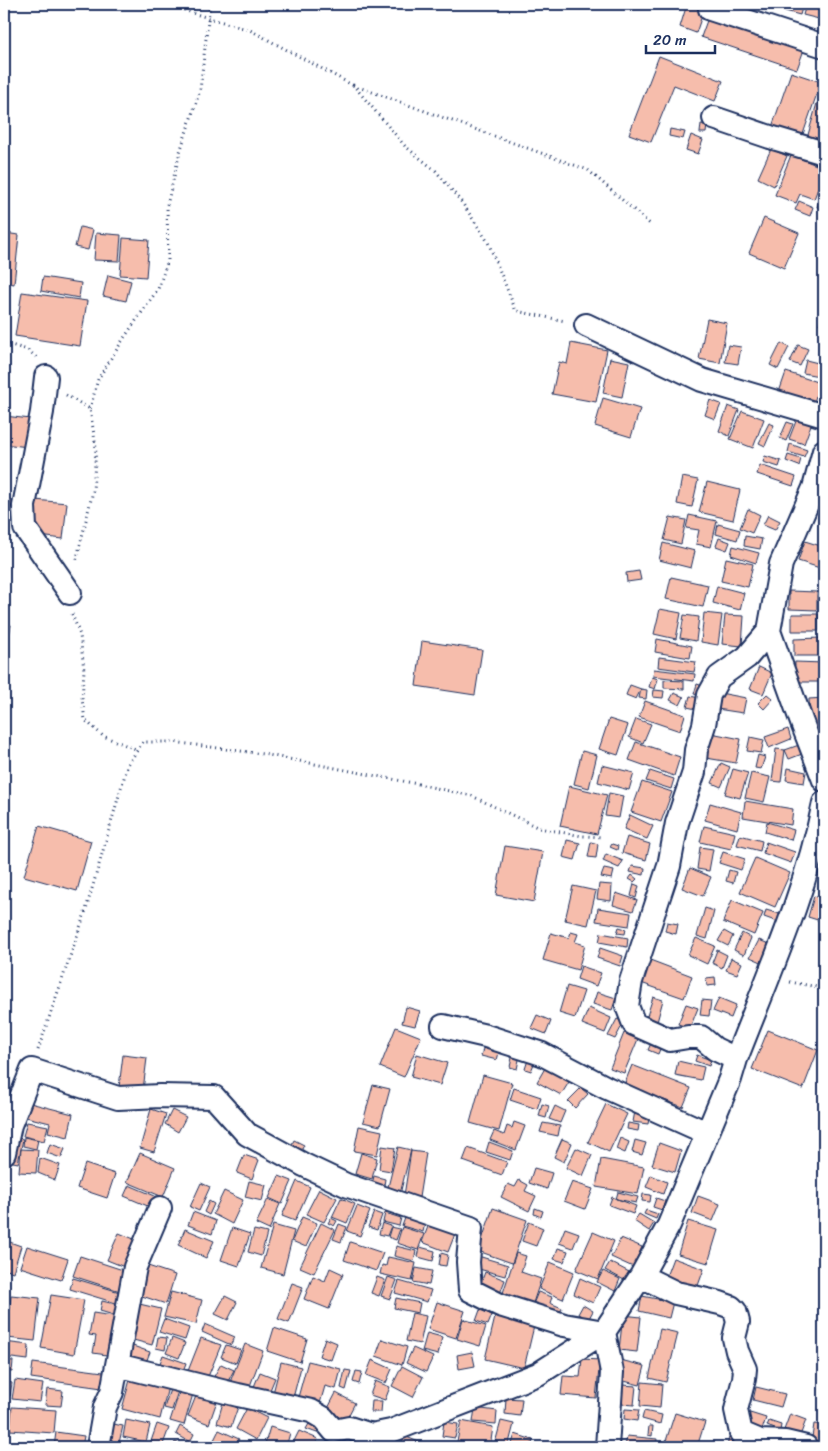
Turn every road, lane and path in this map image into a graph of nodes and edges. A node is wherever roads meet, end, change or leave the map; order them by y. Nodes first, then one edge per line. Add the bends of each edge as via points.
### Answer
1 (170, 4) edge
2 (210, 4) edge
3 (710, 10) dead end
4 (207, 18) junction
5 (824, 46) edge
6 (350, 84) junction
7 (714, 118) dead end
8 (824, 153) edge
9 (650, 224) dead end
10 (586, 325) joint
11 (4, 344) edge
12 (46, 377) junction
13 (90, 409) junction
14 (824, 416) edge
15 (824, 451) edge
16 (70, 593) junction
17 (769, 631) junction
18 (138, 750) junction
19 (824, 780) edge
20 (824, 803) edge
21 (603, 837) dead end
22 (769, 973) junction
23 (824, 988) edge
24 (443, 1026) dead end
25 (736, 1059) junction
26 (32, 1070) junction
27 (707, 1133) junction
28 (4, 1153) edge
29 (160, 1208) dead end
30 (641, 1276) junction
31 (604, 1332) junction
32 (117, 1365) junction
33 (384, 1439) edge
34 (98, 1447) edge
35 (607, 1447) edge
36 (806, 1447) edge

1 - 4 path
2 - 4 path
3 - 5 street
4 - 6 path via 250,30
4 - 13 path via 200,90 167,205 168,260 158,289 98,380
6 - 9 path via 588,170
6 - 10 path via 405,146 436,171 463,204 488,242 516,311
7 - 8 street
10 - 14 street via 702,380
11 - 12 path via 28,350 40,361
12 - 13 path via 57,390
12 - 16 street via 24,506 24,528
13 - 16 path via 96,448 92,490
15 - 17 street via 814,488 781,564
16 - 18 path via 68,603 80,635 85,720 103,736
17 - 19 street
17 - 25 street via 747,657 719,677 709,695 694,772 677,823 669,866 631,980 627,1006 634,1024 670,1040 701,1037 715,1049
18 - 21 path via 143,742 173,742 263,754 472,796 539,828
18 - 26 path via 128,764 85,912
20 - 22 street via 796,907
22 - 23 path via 794,983
22 - 25 street
24 - 27 street via 542,1054 607,1088
25 - 27 street
26 - 28 street via 10,1125
26 - 31 street via 118,1098 214,1097 247,1134 304,1165 346,1185 471,1228 470,1290 500,1305 564,1325
27 - 30 street via 669,1225
29 - 32 street via 135,1267
30 - 31 street
30 - 36 street via 676,1293 720,1303 735,1311 738,1322 734,1338 745,1370 736,1410 741,1433 760,1441
31 - 33 street via 538,1374
31 - 35 street via 612,1372
32 - 33 street via 311,1411 323,1418 334,1431 349,1428
32 - 34 street via 112,1392 104,1407

